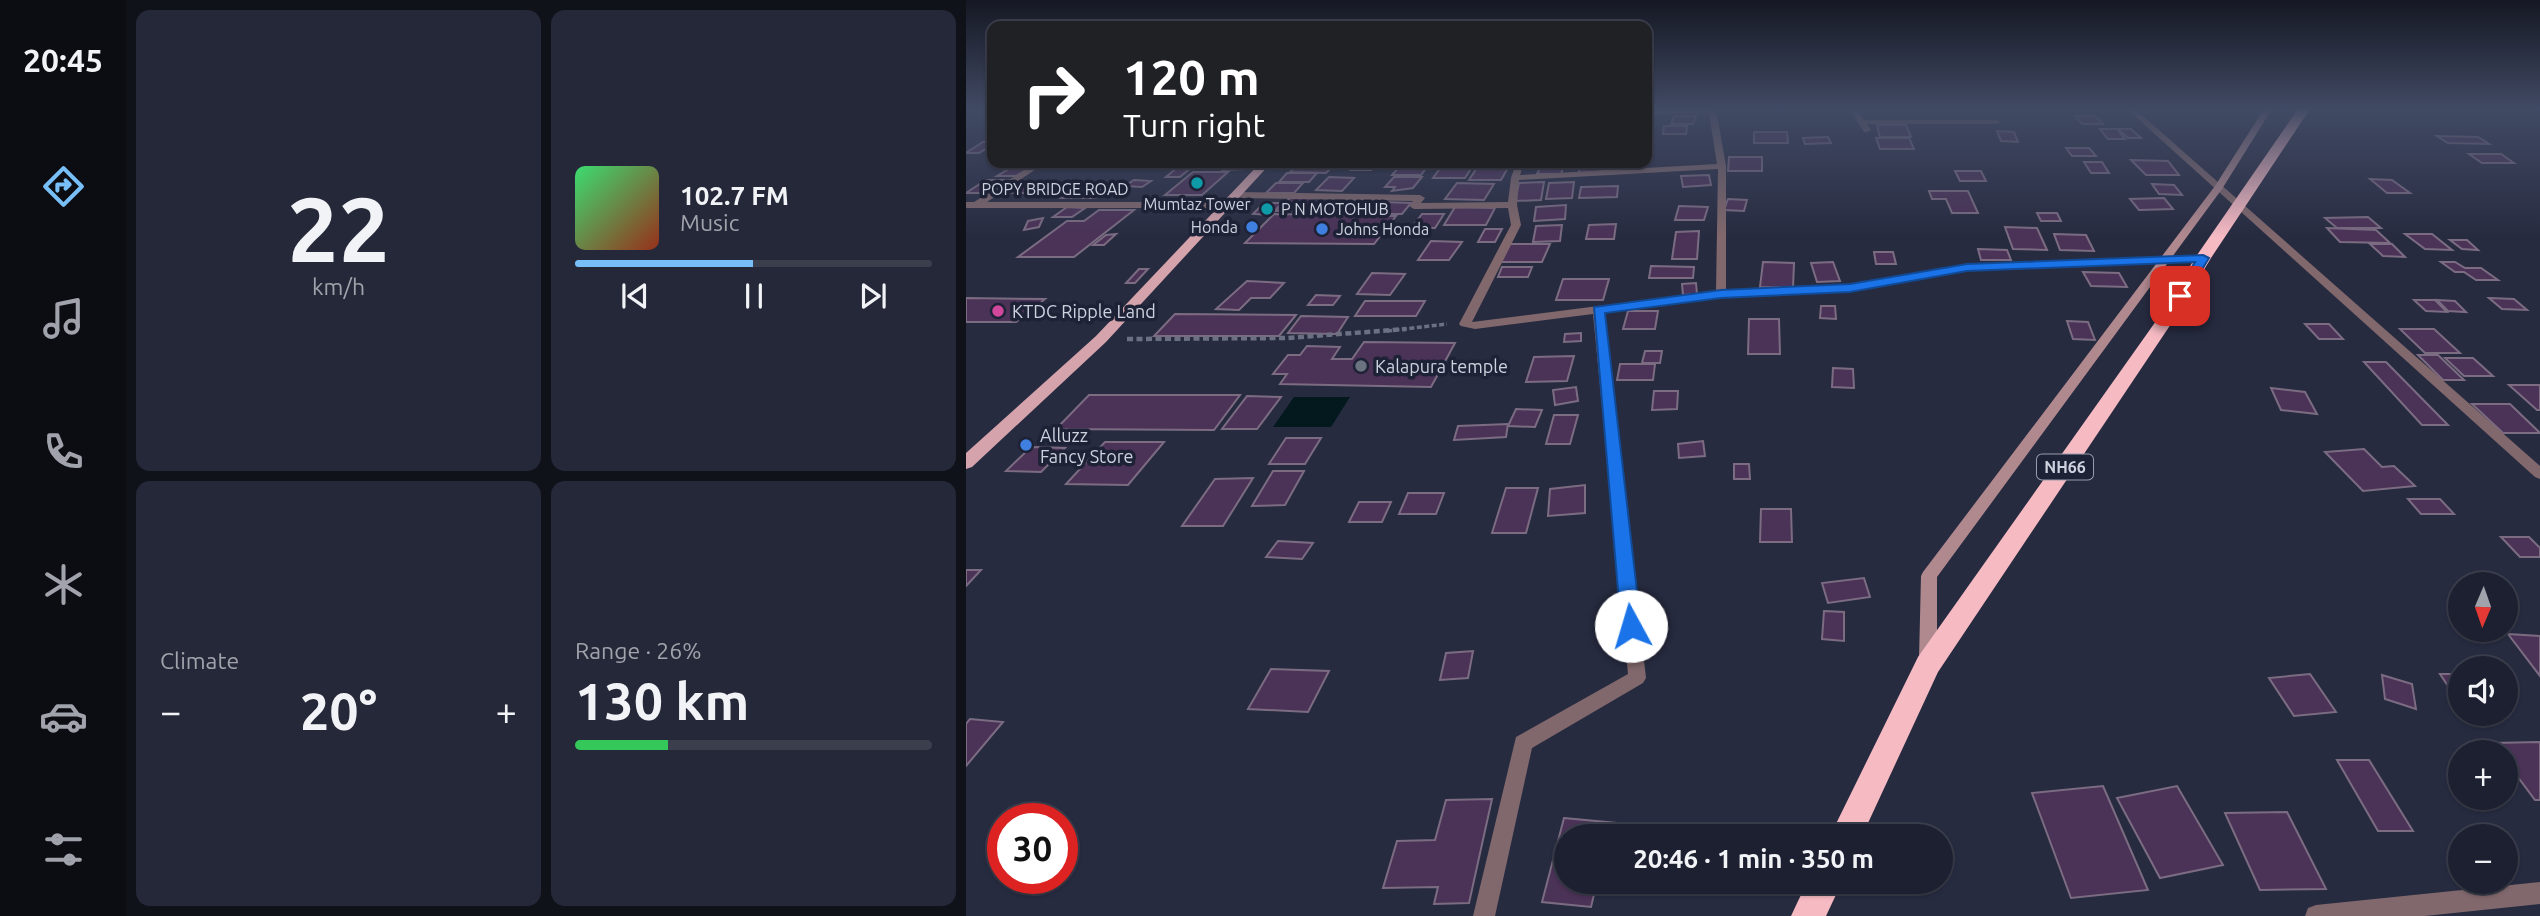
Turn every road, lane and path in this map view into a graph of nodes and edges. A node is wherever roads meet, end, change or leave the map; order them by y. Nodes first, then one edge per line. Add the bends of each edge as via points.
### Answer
1 (1720, 152) edge
2 (2179, 152) edge
3 (2241, 152) edge
4 (2276, 152) edge
5 (1723, 166) junction
6 (1033, 168) edge
7 (1261, 168) edge
8 (1518, 168) edge
9 (1515, 178) junction
10 (2219, 187) junction
11 (1231, 200) junction
12 (971, 205) edge
13 (1512, 205) junction
14 (2240, 205) junction
15 (2203, 258) junction
16 (2164, 260) junction
17 (1721, 294) junction
18 (1598, 310) junction
19 (1465, 321) junction
20 (1101, 339) junction
21 (966, 463) edge
22 (2534, 463) edge
23 (2540, 474) edge
24 (1928, 665) junction
25 (1852, 824) edge
26 (2540, 893) edge
27 (1819, 894) edge
28 (1483, 916) edge
29 (1808, 916) edge
30 (2316, 916) edge

1 - 5 street
2 - 10 street
3 - 10 street
4 - 14 highway, NH66
5 - 9 street
5 - 17 street
6 - 12 street
7 - 11 main road
8 - 9 street
9 - 13 street
10 - 14 street
10 - 16 street
11 - 12 street, POPY BRIDGE ROAD
11 - 13 street, POPY BRIDGE ROAD via 1420,198 1414,206
11 - 20 main road
13 - 19 street via 1516,225
14 - 15 highway, NH66
14 - 22 street
15 - 16 street
15 - 24 highway, NH66 via 2169,315
16 - 17 street via 1967,268 1828,290
16 - 24 street via 1929,576
17 - 18 street
18 - 19 street via 1475,326
18 - 28 street via 1637,678 1523,743
19 - 20 path via 1274,340
20 - 21 main road
22 - 23 street
24 - 25 highway, NH66
26 - 30 street
27 - 29 highway

